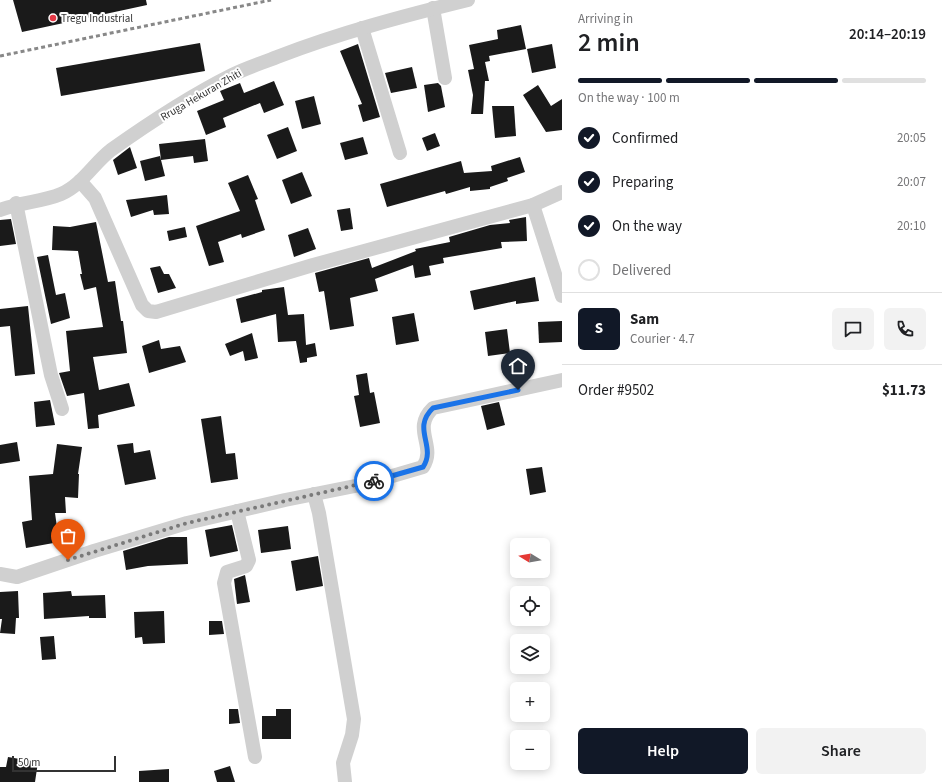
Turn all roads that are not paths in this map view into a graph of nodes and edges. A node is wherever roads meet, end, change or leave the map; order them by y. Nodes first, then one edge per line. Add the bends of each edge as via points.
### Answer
1 (468, 0) edge
2 (433, 8) junction
3 (362, 28) junction
4 (445, 78) dead end
5 (400, 153) dead end
6 (80, 181) junction
7 (562, 192) edge
8 (16, 203) junction
9 (533, 205) junction
10 (0, 210) edge
11 (562, 296) edge
12 (562, 380) edge
13 (62, 409) dead end
14 (314, 494) junction
15 (237, 511) junction
16 (0, 574) edge
17 (255, 757) dead end
18 (345, 782) edge

1 - 2 street, Rruga Hekuran Zhiti
2 - 3 street, Rruga Hekuran Zhiti
2 - 4 street
3 - 5 street
3 - 6 street, Rruga Hekuran Zhiti via 232,74 110,151
6 - 8 street, Rruga Hekuran Zhiti via 62,193
6 - 9 street via 95,198 142,305 148,311 156,312
7 - 9 street
8 - 10 street, Rruga Hekuran Zhiti
8 - 13 street via 46,354
9 - 11 street
12 - 14 street via 433,408 423,423 427,447 427,461 423,467 365,484
14 - 15 street
14 - 18 street via 354,719 343,763
15 - 16 street via 180,525 17,577
15 - 17 street via 249,560 246,566 227,572 224,583

